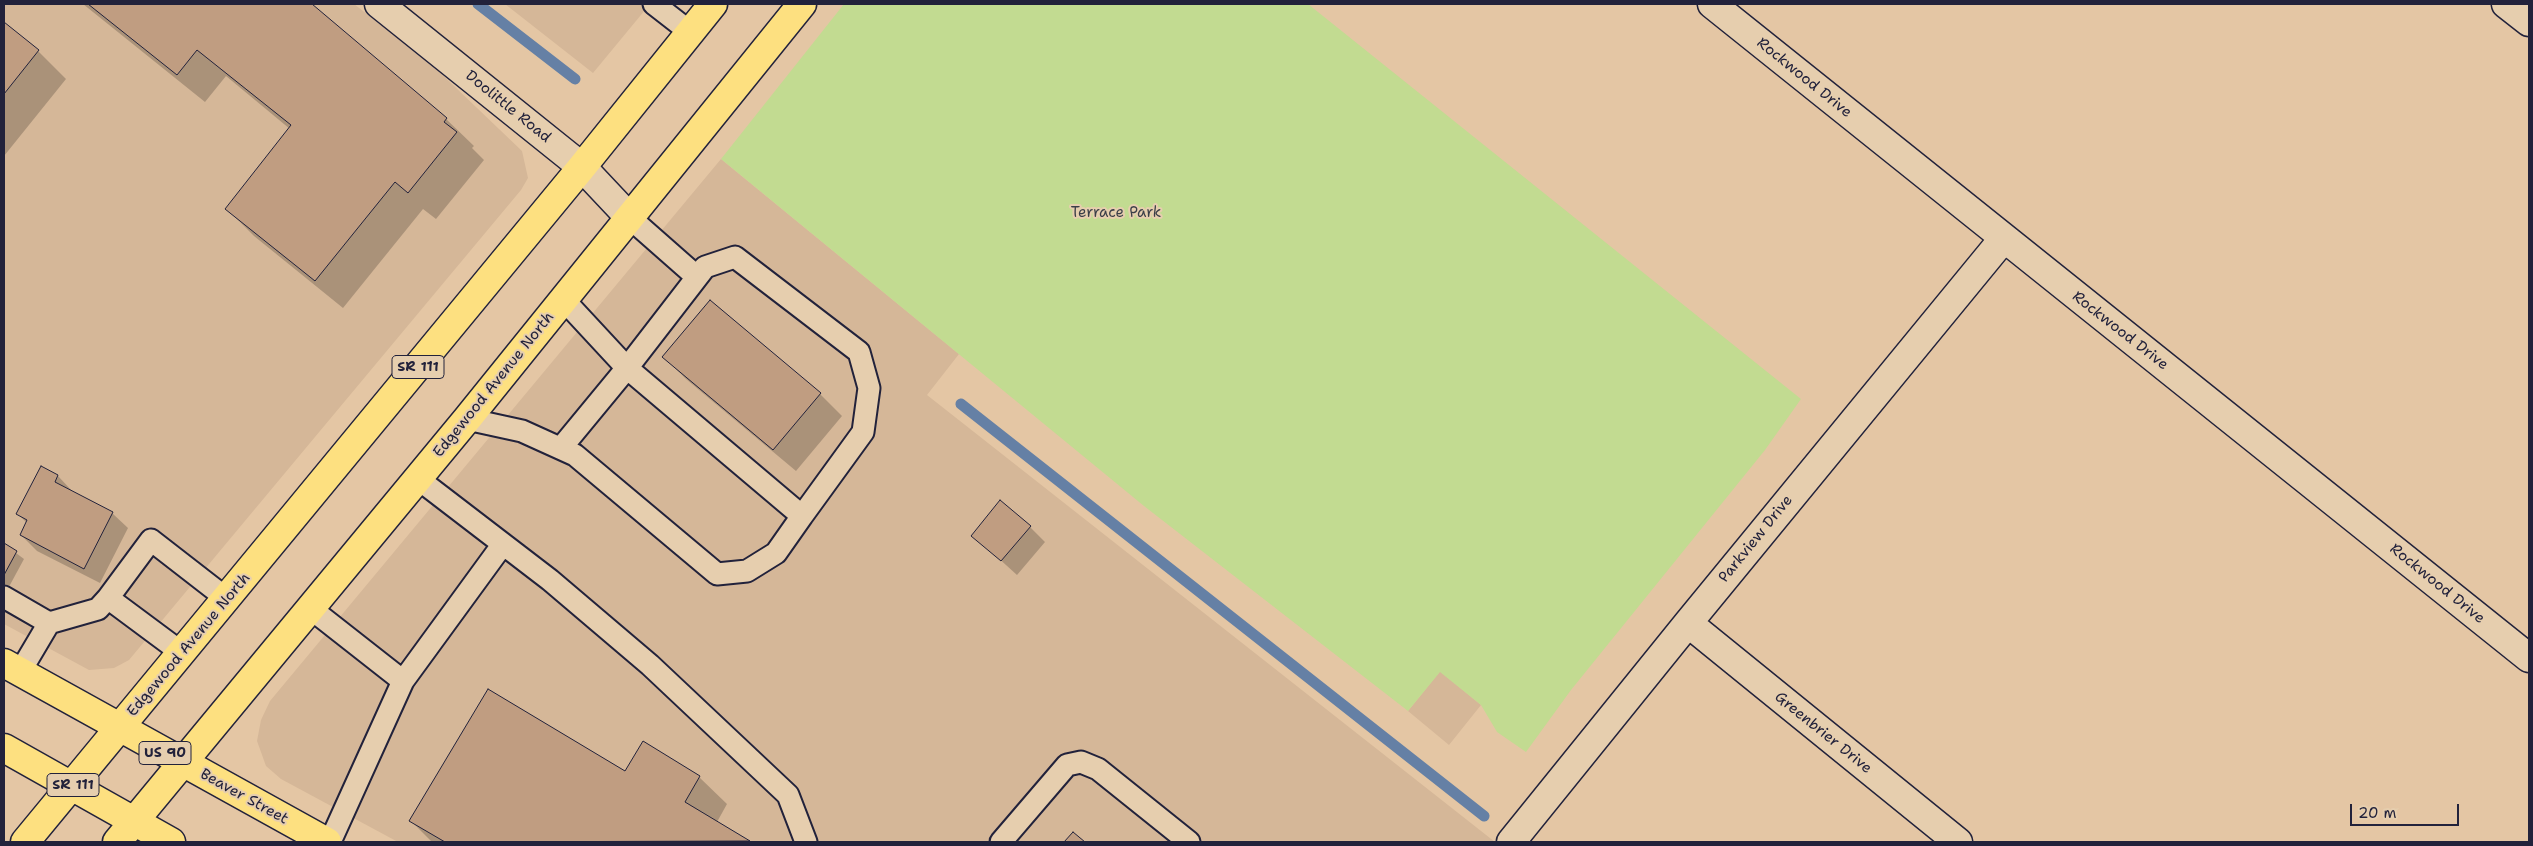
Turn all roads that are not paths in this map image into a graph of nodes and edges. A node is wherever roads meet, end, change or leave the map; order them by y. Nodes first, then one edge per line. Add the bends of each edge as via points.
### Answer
1 (379, 4) edge
2 (654, 4) edge
3 (713, 4) edge
4 (802, 4) edge
5 (1712, 4) edge
6 (2506, 4) edge
7 (2529, 22) edge
8 (690, 32) junction
9 (582, 167) junction
10 (630, 218) junction
11 (2004, 238) junction
12 (697, 277) junction
13 (563, 299) junction
14 (627, 368) junction
15 (466, 418) junction
16 (561, 448) junction
17 (417, 478) junction
18 (802, 516) junction
19 (503, 544) junction
20 (4, 597) edge
21 (108, 598) junction
22 (227, 599) junction
23 (310, 608) junction
24 (49, 623) junction
25 (1688, 623) junction
26 (182, 653) junction
27 (2529, 658) edge
28 (12, 668) edge
29 (403, 682) junction
30 (120, 728) junction
31 (4, 748) edge
32 (183, 763) junction
33 (72, 786) junction
34 (134, 822) junction
35 (25, 842) edge
36 (117, 842) edge
37 (172, 842) edge
38 (329, 842) edge
39 (806, 842) edge
40 (1001, 842) edge
41 (1189, 842) edge
42 (1511, 842) edge
43 (1958, 842) edge

1 - 9 street, Doolittle Road
2 - 8 lane
3 - 8 main road, Edgewood Avenue North / SR 111
4 - 10 main road, Edgewood Avenue North
5 - 11 street, Rockwood Drive
6 - 7 street
8 - 9 main road, Edgewood Avenue North / SR 111
9 - 10 street, Doolittle Road
9 - 22 main road, Edgewood Avenue North / SR 111
10 - 12 lane
10 - 13 main road, Edgewood Avenue North
11 - 25 street, Parkview Drive
11 - 27 street, Rockwood Drive
12 - 14 lane
12 - 18 lane via 705,267 735,257 859,352 869,388 863,432
13 - 14 lane
13 - 15 main road, Edgewood Avenue North
14 - 16 lane
14 - 18 lane
15 - 16 lane via 522,431
15 - 17 main road, Edgewood Avenue North
16 - 18 lane via 574,455 717,574 747,571 776,553
17 - 19 lane
17 - 23 main road, Edgewood Avenue North
19 - 29 lane
19 - 39 lane via 650,665 788,795
20 - 24 lane
21 - 22 lane via 151,540
21 - 24 lane via 98,609
21 - 26 lane
22 - 26 main road, Edgewood Avenue North / SR 111
23 - 29 lane
23 - 32 main road, Edgewood Avenue North
24 - 28 lane
25 - 42 street, Parkview Drive
25 - 43 street, Greenbrier Drive
26 - 30 main road, Edgewood Avenue North / SR 111
28 - 30 main road, Beaver Street / US 90
29 - 38 lane
30 - 32 main road, Beaver Street / US 90
30 - 33 main road, SR 111
31 - 33 main road
32 - 34 main road, Edgewood Avenue North
32 - 38 main road, Beaver Street / US 90
33 - 34 main road
33 - 35 main road, SR 111
34 - 36 main road, Edgewood Avenue North
34 - 37 main road
40 - 41 lane via 1067,765 1081,762 1098,769

